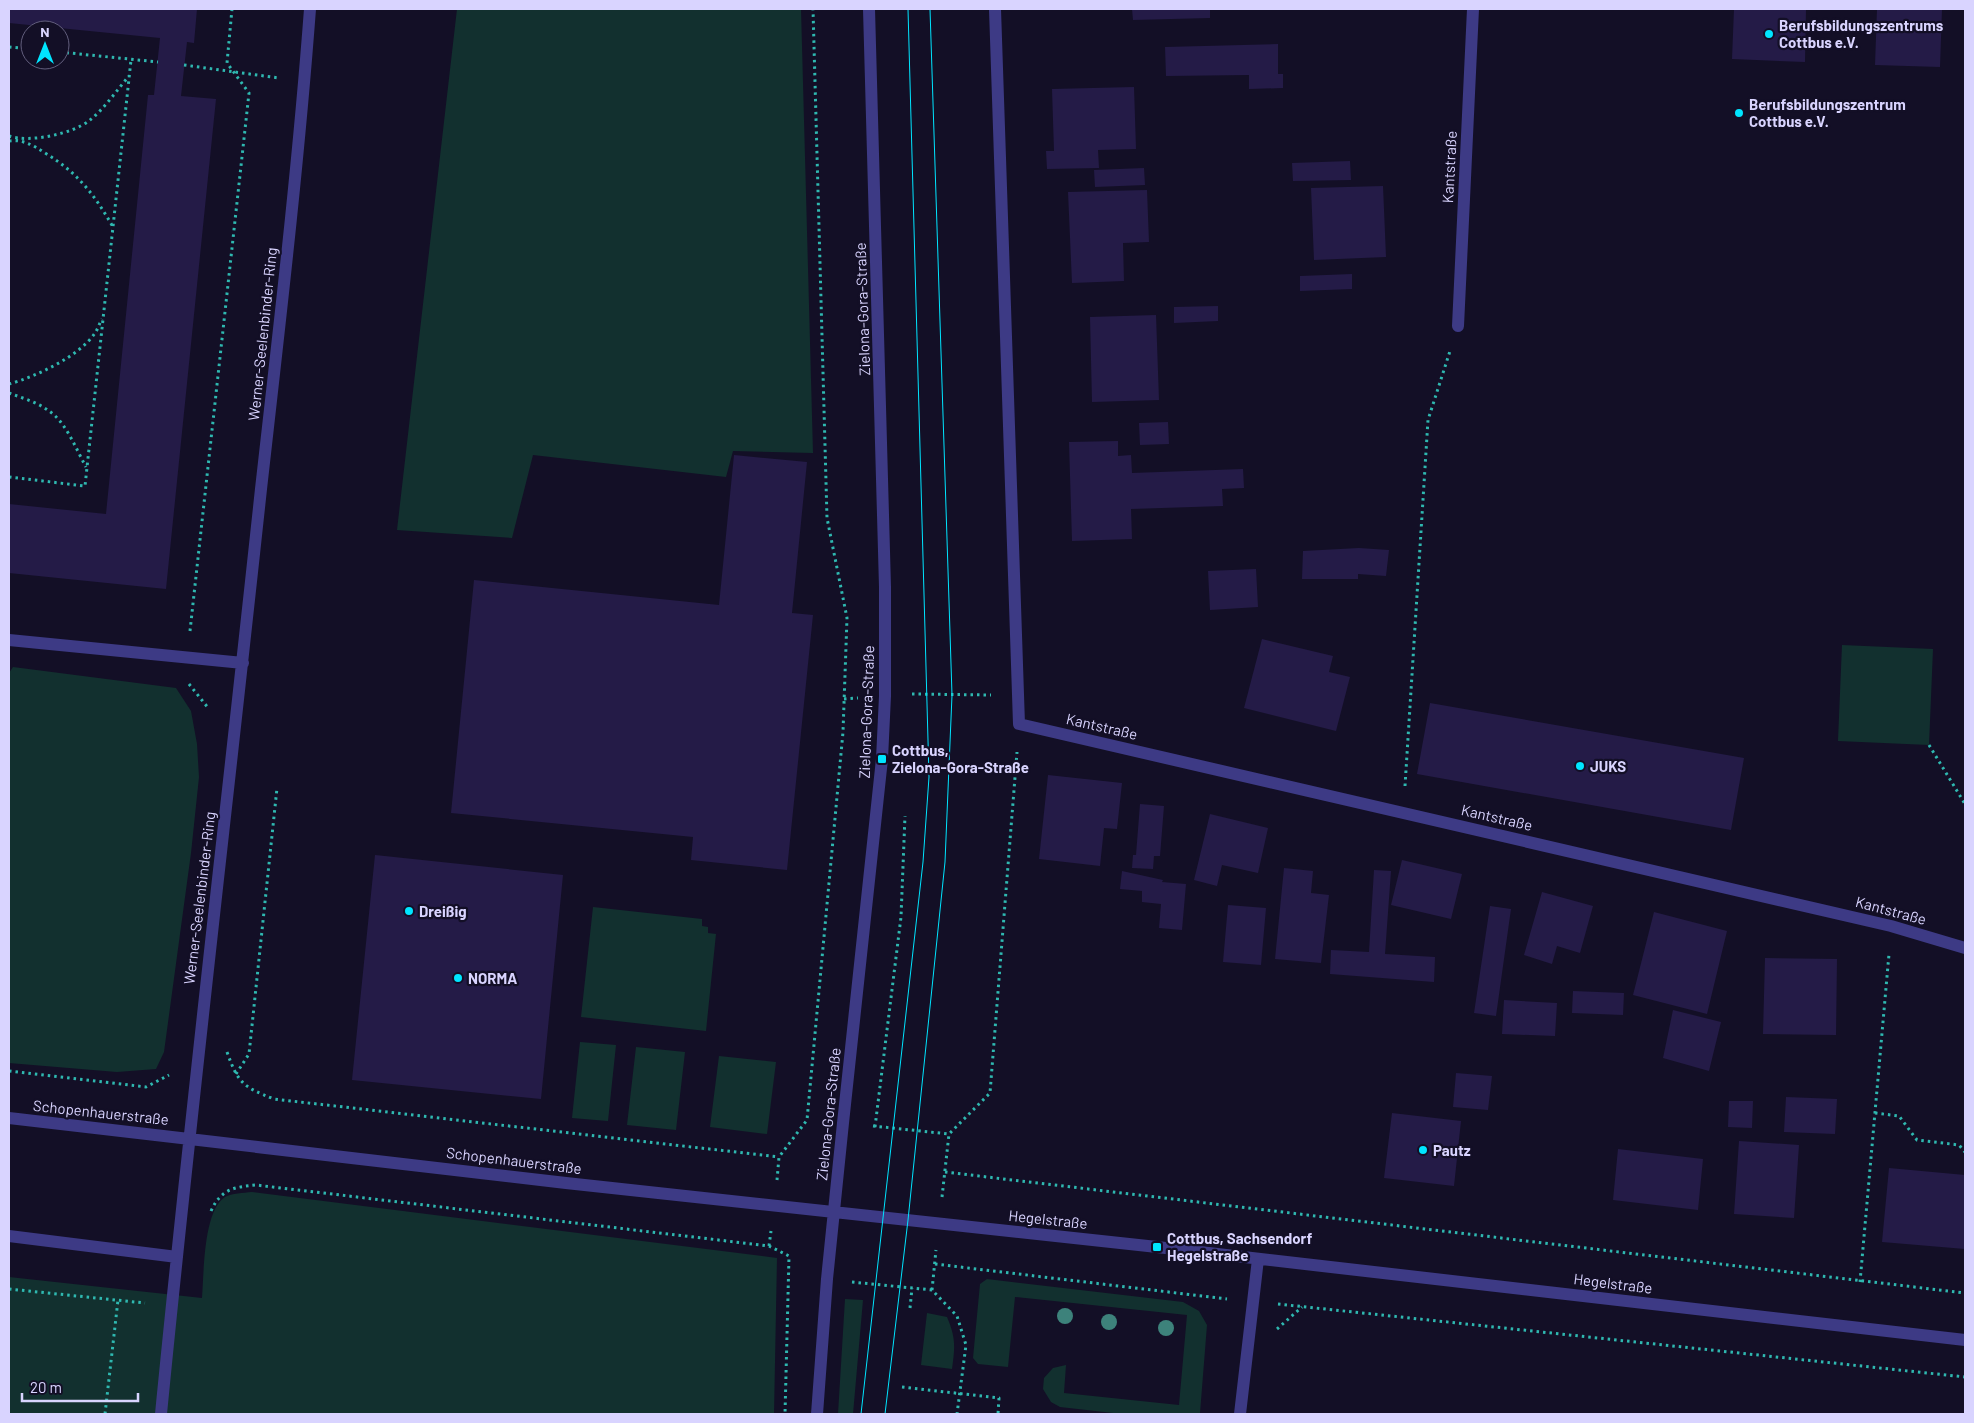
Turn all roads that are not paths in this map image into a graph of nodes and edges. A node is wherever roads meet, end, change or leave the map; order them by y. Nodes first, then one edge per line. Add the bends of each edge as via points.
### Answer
1 (310, 9) edge
2 (870, 9) edge
3 (995, 9) edge
4 (1473, 9) edge
5 (1458, 326) road end
6 (9, 640) edge
7 (242, 663) junction
8 (1965, 948) edge
9 (9, 1118) edge
10 (190, 1138) junction
11 (834, 1212) junction
12 (9, 1236) edge
13 (177, 1257) junction
14 (1258, 1259) junction
15 (1965, 1340) edge
16 (161, 1414) edge
17 (817, 1414) edge
18 (1240, 1414) edge

1 - 7 street, Werner-Seelenbinder-Ring
2 - 11 street, Zielona-Gora-Straße via 886,587 885,696 882,759
3 - 8 street, Kantstraße via 1019,724 1891,926
4 - 5 street, Kantstraße
6 - 7 street
7 - 10 street, Werner-Seelenbinder-Ring
9 - 10 street, Schopenhauerstraße
10 - 11 street, Schopenhauerstraße
10 - 13 street
11 - 14 street, Hegelstraße
11 - 17 street, Zielona-Gora-Straße
12 - 13 street
13 - 16 street
14 - 15 street, Hegelstraße
14 - 18 street

